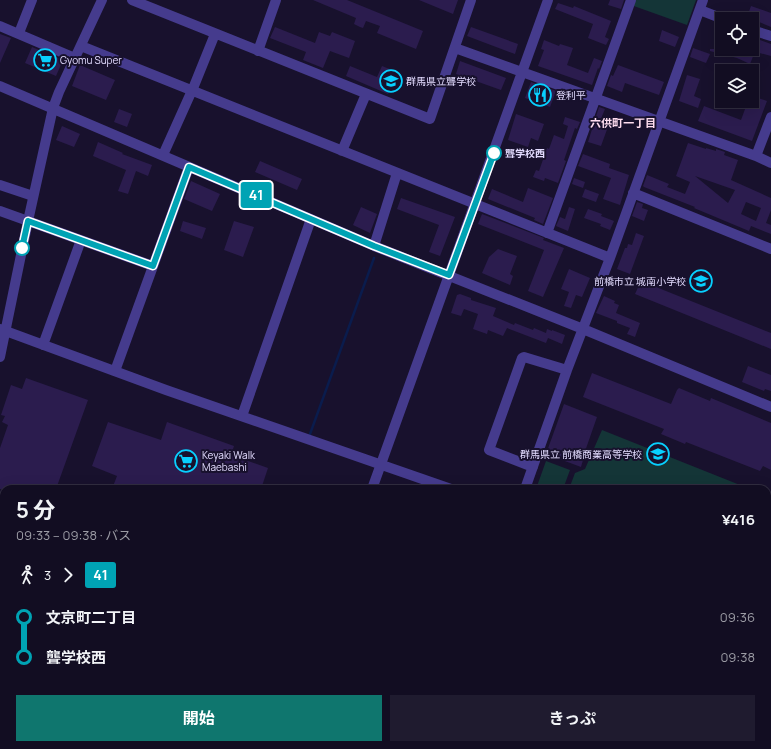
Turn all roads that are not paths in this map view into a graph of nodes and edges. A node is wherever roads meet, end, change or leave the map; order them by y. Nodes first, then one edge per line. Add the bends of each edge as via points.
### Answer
1 (32, 0) edge
2 (102, 0) edge
3 (132, 0) edge
4 (276, 0) edge
5 (471, 0) edge
6 (548, 0) edge
7 (631, 0) edge
8 (703, 0) edge
9 (700, 10) junction
10 (715, 16) edge
11 (0, 26) edge
12 (759, 32) edge
13 (18, 33) junction
14 (215, 34) junction
15 (771, 36) edge
16 (81, 46) junction
17 (455, 48) junction
18 (258, 51) junction
19 (75, 58) junction
20 (522, 72) junction
21 (0, 86) edge
22 (192, 90) junction
23 (366, 94) junction
24 (595, 98) junction
25 (53, 108) junction
26 (771, 117) edge
27 (659, 121) junction
28 (342, 151) junction
29 (163, 155) junction
30 (756, 156) junction
31 (771, 163) edge
32 (189, 167) junction
33 (398, 173) junction
34 (0, 185) edge
35 (633, 193) junction
36 (33, 196) junction
37 (476, 204) junction
38 (0, 211) edge
39 (311, 219) junction
40 (28, 221) junction
41 (547, 234) junction
42 (81, 240) junction
43 (374, 246) junction
44 (771, 249) edge
45 (610, 258) junction
46 (153, 266) junction
47 (449, 275) junction
48 (583, 329) junction
49 (3, 330) edge
50 (43, 345) junction
51 (0, 357) edge
52 (567, 370) junction
53 (115, 371) junction
54 (771, 408) edge
55 (242, 416) junction
56 (380, 464) junction
57 (533, 467) junction
58 (373, 485) edge
59 (440, 485) edge
60 (526, 485) edge

1 - 13 street
2 - 16 street
3 - 14 street
4 - 18 street
5 - 17 street
6 - 20 street
7 - 24 street
8 - 9 street
9 - 10 street
9 - 27 street
11 - 13 street
12 - 15 street
13 - 19 street
14 - 18 street
14 - 22 street
16 - 19 street
16 - 22 street
17 - 20 street
17 - 23 street via 430,119
18 - 23 street
19 - 25 street
20 - 24 street
20 - 37 street
21 - 25 street
22 - 28 street
22 - 29 street
23 - 28 street
24 - 27 street
24 - 41 street
25 - 29 street
25 - 36 street
26 - 30 street
27 - 30 street
27 - 35 street
28 - 33 street
29 - 32 street
30 - 31 street
32 - 39 street
32 - 46 street
33 - 37 street
33 - 43 street
34 - 36 street
35 - 44 street
35 - 45 street
36 - 40 street
37 - 41 street
37 - 47 street
38 - 40 street
39 - 43 street
39 - 55 street
40 - 42 street
40 - 49 street
41 - 45 street
42 - 46 street
42 - 50 street
43 - 47 street
45 - 48 street
46 - 53 street
47 - 48 street
47 - 56 street
48 - 52 street
48 - 54 street
49 - 50 street
49 - 51 street
50 - 53 street
52 - 57 street
52 - 57 street via 522,358 490,450
53 - 55 street
55 - 56 street
56 - 58 street
56 - 59 street
57 - 60 street

